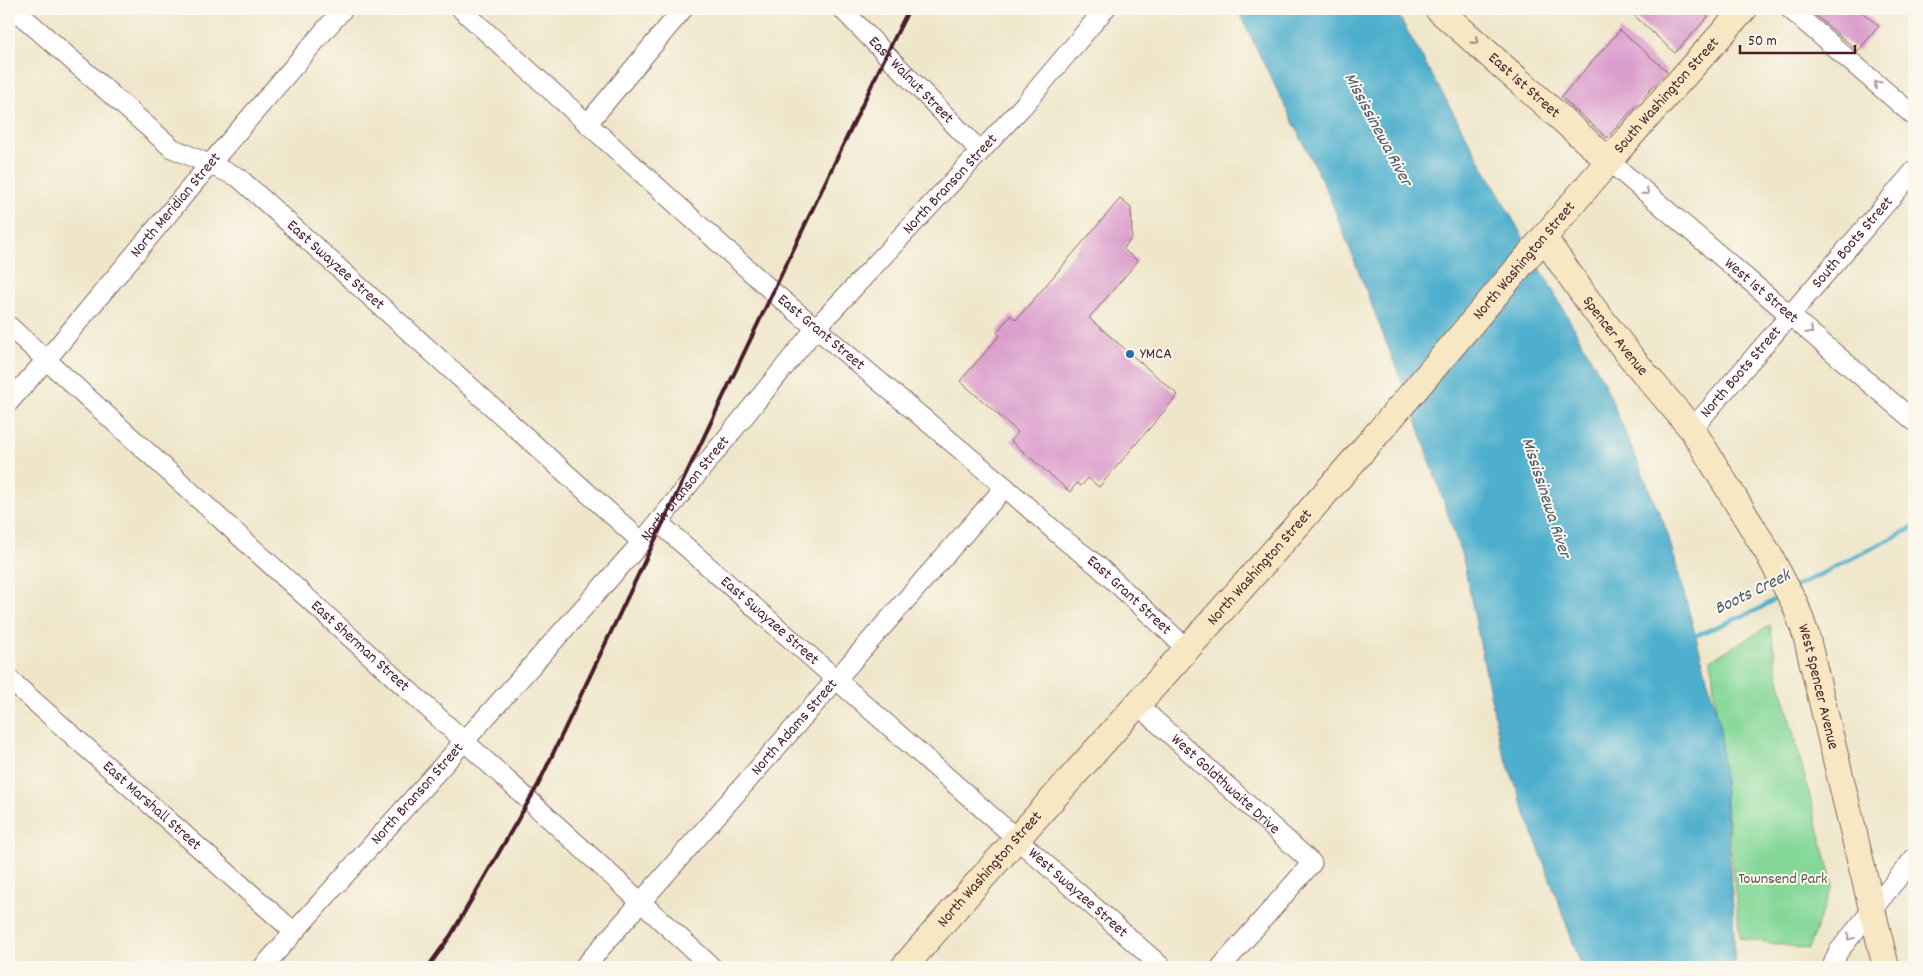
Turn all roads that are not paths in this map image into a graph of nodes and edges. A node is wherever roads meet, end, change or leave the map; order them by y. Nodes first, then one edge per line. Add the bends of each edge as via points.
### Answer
1 (14, 9) edge
2 (343, 9) edge
3 (461, 9) edge
4 (683, 9) edge
5 (842, 9) edge
6 (1105, 9) edge
7 (1438, 9) edge
8 (1744, 9) edge
9 (1790, 9) edge
10 (1914, 116) edge
11 (588, 123) junction
12 (980, 151) junction
13 (1609, 161) junction
14 (210, 164) junction
15 (1914, 171) edge
16 (1544, 238) junction
17 (1790, 314) junction
18 (9, 326) edge
19 (816, 328) junction
20 (47, 359) junction
21 (9, 402) edge
22 (1914, 421) edge
23 (1692, 429) junction
24 (1005, 487) junction
25 (658, 522) junction
26 (642, 542) junction
27 (1186, 648) junction
28 (9, 679) edge
29 (836, 679) junction
30 (1138, 705) junction
31 (465, 741) junction
32 (1017, 838) junction
33 (1914, 858) edge
34 (642, 903) junction
35 (1872, 908) junction
36 (294, 932) junction
37 (263, 967) edge
38 (584, 967) edge
39 (712, 967) edge
40 (904, 967) edge
41 (1162, 967) edge
42 (1221, 967) edge
43 (1832, 967) edge
44 (1886, 967) edge

1 - 14 street, East Swayzee Street via 172,148
2 - 14 street, North Meridian Street
3 - 11 street, East Grant Street
4 - 11 street
5 - 12 street, East Walnut Street
6 - 12 street, North Branson Street via 1023,106
7 -> 13 main road, East 1st Street
8 - 13 main road, South Washington Street
10 -> 9 street
11 - 19 street, East Grant Street
12 - 19 street, North Branson Street
13 - 16 main road, North Washington Street
13 -> 17 street, West 1st Street
14 - 20 street, North Meridian Street
14 - 26 street, East Swayzee Street via 238,177
15 - 17 street, South Boots Street
16 - 23 main road, Spencer Avenue via 1634,361
16 - 27 main road, North Washington Street via 1396,412
17 -> 22 street, West 1st Street
17 - 23 street, North Boots Street
18 - 20 street, East Sherman Street
19 - 24 street, East Grant Street
19 - 25 street, North Branson Street
20 - 21 street, North Meridian Street
20 - 31 street, East Sherman Street
23 - 35 main road, West Spencer Avenue via 1752,526 1789,593 1806,635
24 - 27 street, East Grant Street via 1097,565
24 - 29 street, North Adams Street
25 - 26 street, North Branson Street
25 - 29 street, East Swayzee Street
26 - 31 street, North Branson Street
27 - 30 main road, North Washington Street
28 - 36 street, East Marshall Street
29 - 32 street, East Swayzee Street
29 - 34 street, North Adams Street
30 - 32 main road, North Washington Street
30 - 42 street, West Goldthwaite Drive via 1312,863
31 - 34 street, East Sherman Street
31 - 36 street, North Branson Street
32 - 40 main road, North Washington Street
32 - 41 street, West Swayzee Street
33 - 35 street
34 - 38 street, North Adams Street
34 - 39 street, East Sherman Street
35 -> 43 street via 1838,952
35 - 44 main road, West Spencer Avenue
36 - 37 street, North Branson Street

